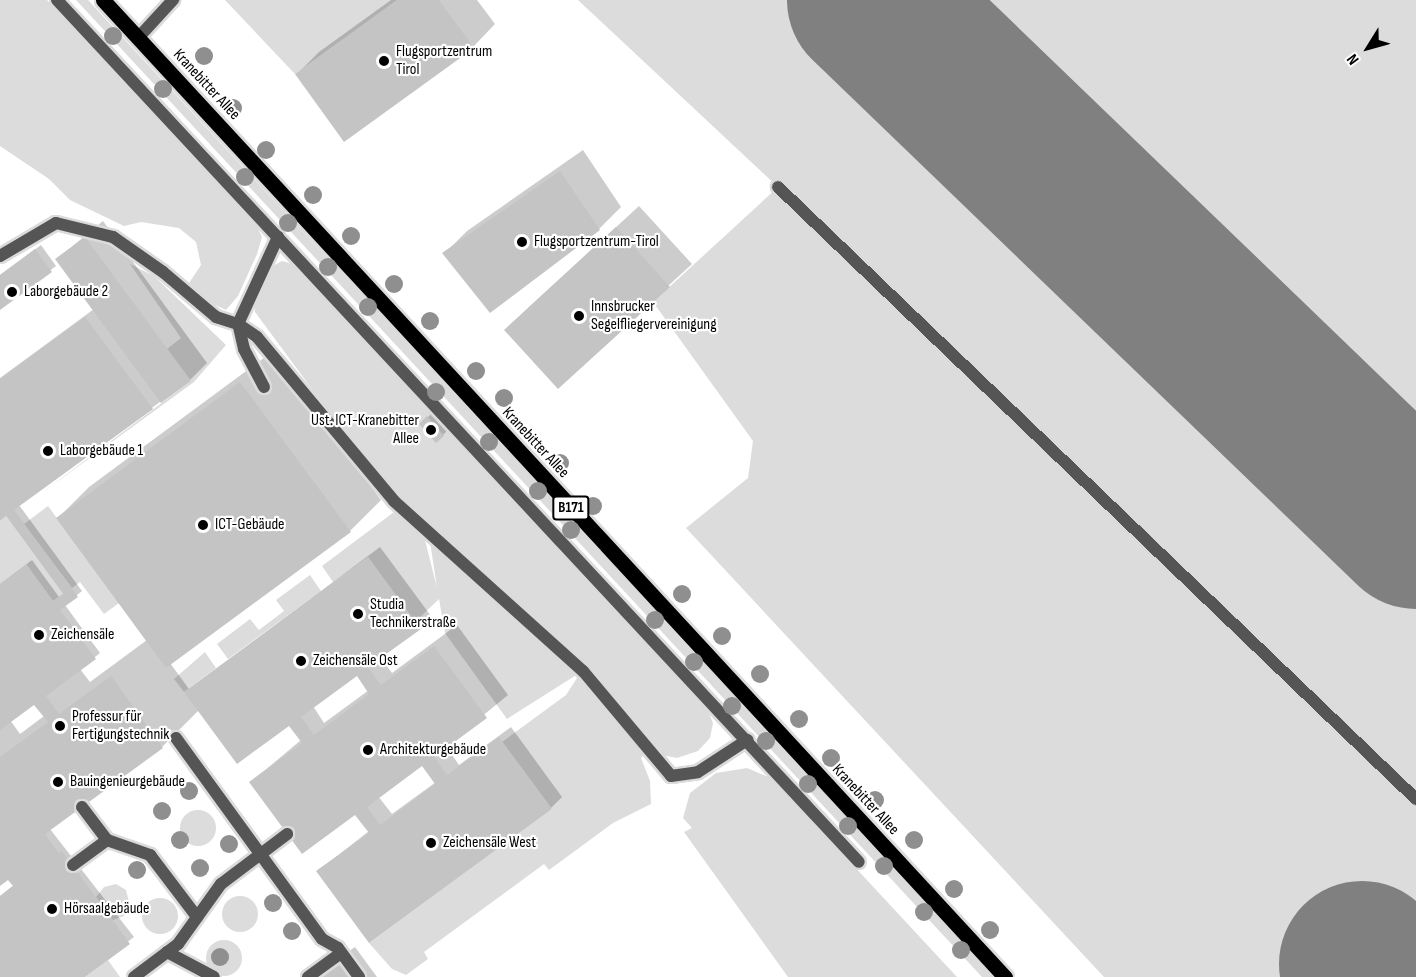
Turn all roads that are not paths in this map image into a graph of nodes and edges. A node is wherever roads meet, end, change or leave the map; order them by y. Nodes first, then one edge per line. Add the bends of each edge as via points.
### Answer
1 (57, 0) edge
2 (103, 0) edge
3 (173, 0) edge
4 (138, 38) junction
5 (778, 187) dead end
6 (278, 237) junction
7 (0, 256) edge
8 (238, 324) junction
9 (264, 387) dead end
10 (176, 738) dead end
11 (747, 740) junction
12 (1416, 799) edge
13 (82, 807) dead end
14 (287, 834) dead end
15 (108, 840) junction
16 (260, 854) junction
17 (859, 862) dead end
18 (73, 865) dead end
19 (197, 917) junction
20 (167, 952) junction
21 (341, 953) junction
22 (134, 977) edge
23 (214, 977) edge
24 (308, 977) edge
25 (359, 977) edge
26 (1005, 977) edge

1 - 6 street
2 - 4 main road, Kranebitter Allee / B171
3 - 4 street
4 - 26 main road, Kranebitter Allee / B171
5 - 12 street
6 - 8 street
6 - 11 street
7 - 8 street via 56,223 113,237 163,272 216,317
8 - 9 street via 244,349
8 - 11 street via 257,337 394,501 583,671 671,776 698,772
10 - 16 street
11 - 17 street
13 - 15 street
14 - 16 street
15 - 18 street
15 - 19 street via 150,855
16 - 19 street via 221,884
16 - 21 street via 322,939
19 - 20 street via 178,944
20 - 22 street
20 - 23 street
21 - 24 street
21 - 25 street

